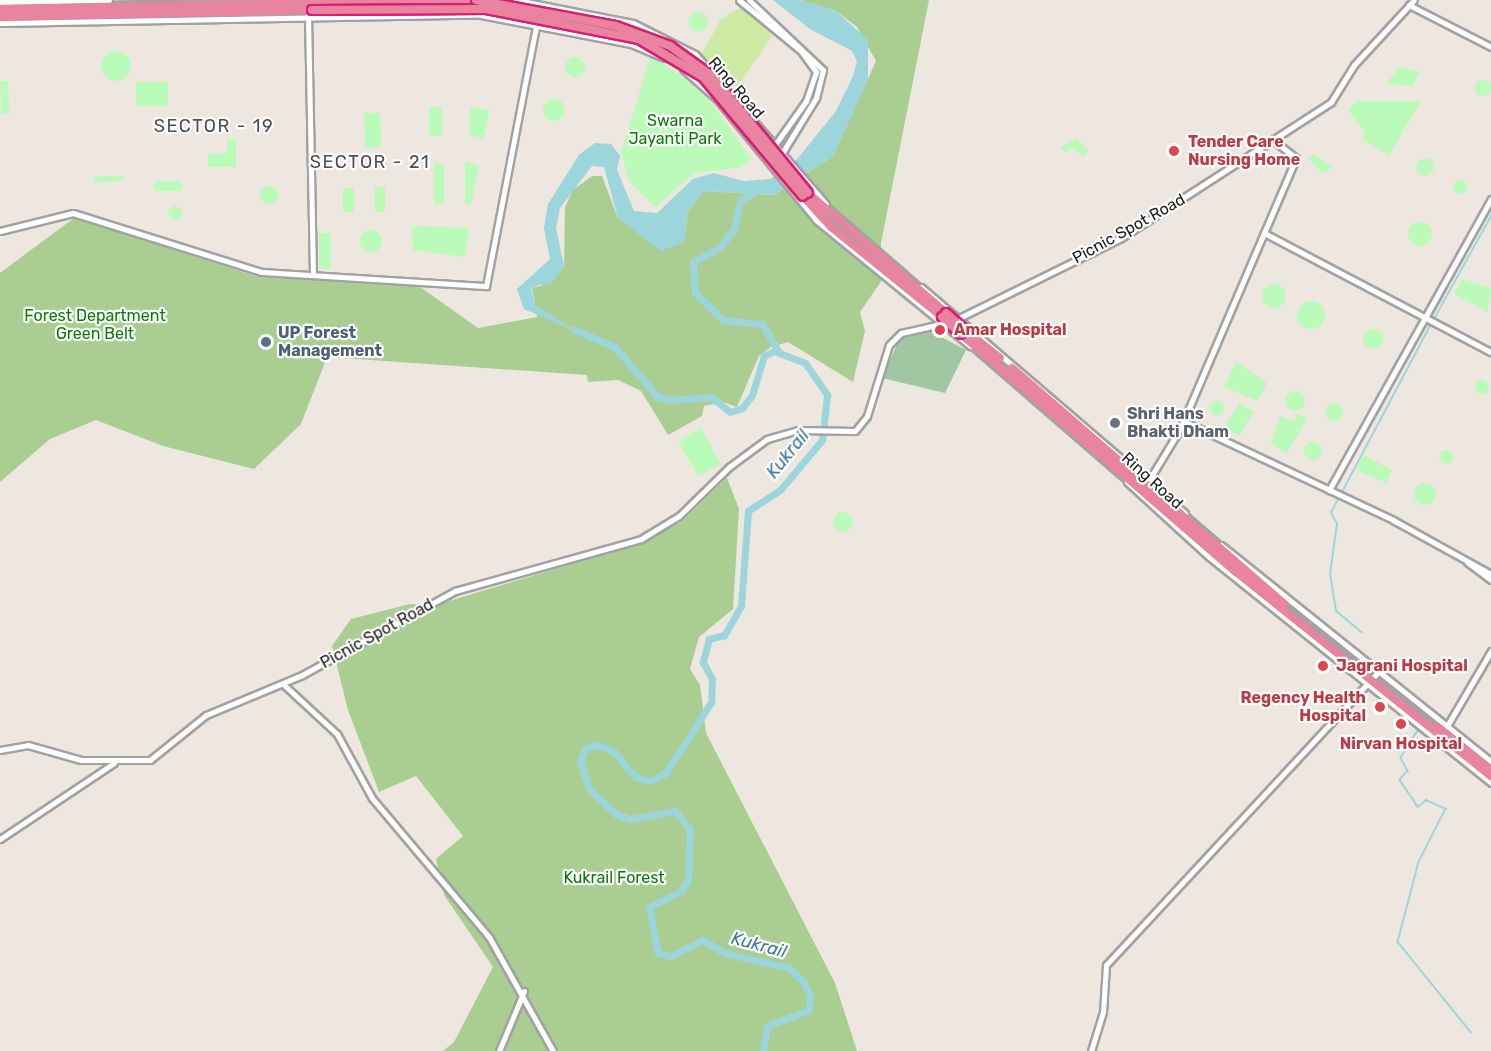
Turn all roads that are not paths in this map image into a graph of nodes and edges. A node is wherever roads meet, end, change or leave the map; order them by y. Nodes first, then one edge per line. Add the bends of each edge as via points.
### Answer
1 (109, 0) edge
2 (474, 0) edge
3 (516, 0) edge
4 (739, 0) edge
5 (748, 0) edge
6 (1414, 0) edge
7 (0, 2) edge
8 (541, 2) edge
9 (1409, 5) junction
10 (0, 9) edge
11 (310, 9) edge
12 (0, 16) edge
13 (0, 23) edge
14 (536, 25) junction
15 (1491, 47) edge
16 (1274, 141) junction
17 (762, 145) junction
18 (776, 145) junction
19 (782, 153) junction
20 (762, 157) junction
21 (769, 166) junction
22 (805, 195) junction
23 (1491, 199) edge
24 (0, 231) edge
25 (1264, 233) junction
26 (313, 273) junction
27 (960, 319) junction
28 (1429, 321) junction
29 (941, 324) junction
30 (963, 331) junction
31 (1491, 352) edge
32 (1183, 422) junction
33 (1149, 480) junction
34 (1335, 493) junction
35 (1466, 561) junction
36 (1491, 574) edge
37 (1491, 580) edge
38 (1491, 651) edge
39 (1373, 678) junction
40 (283, 684) junction
41 (1448, 724) junction
42 (0, 750) edge
43 (1491, 761) edge
44 (114, 762) junction
45 (1491, 770) edge
46 (1491, 776) edge
47 (1491, 783) edge
48 (0, 839) edge
49 (524, 991) junction
50 (499, 1051) edge
51 (553, 1051) edge
52 (1091, 1051) edge

1 - 7 street
2 - 11 highway, Ring Road
2 - 17 highway, Ring Road, bridge via 616,26 670,46 712,76
3 - 8 street, Ring Road
4 - 18 street via 801,51 816,72 806,101
5 - 19 street via 823,70 816,98
6 - 9 street, Picnic Spot Road
8 - 14 street
8 - 18 street, Ring Road via 633,23 674,40 720,78
9 - 15 street
9 - 16 street, Picnic Spot Road via 1354,65 1331,102
10 - 11 highway, Ring Road
11 - 12 highway, Ring Road
11 - 13 street
11 - 14 street via 481,15
11 - 17 highway, Ring Road, bridge via 486,9 639,39 703,77
11 - 26 street
14 - 20 street via 631,44 675,63 717,99
14 - 26 street via 486,286
16 - 25 street via 1296,158
16 - 27 street, Picnic Spot Road via 1121,238
17 - 22 highway, Ring Road, bridge
18 - 19 street, Ring Road
18 - 20 street
19 - 21 street
19 - 22 street, Ring Road
20 - 21 street
21 - 22 street
22 - 27 street
22 - 29 street
22 - 30 highway, Ring Road, bridge
23 - 28 street
24 - 26 street via 73,213 261,272
25 - 28 street
25 - 32 street
27 - 29 street, Picnic Spot Road
27 - 30 street
28 - 31 street
28 - 34 street
29 - 30 street
29 - 40 street, Picnic Spot Road via 901,333 889,345 867,416 855,431 810,431 767,439 729,467 679,516 640,539 455,591
30 - 33 street
30 - 39 highway, Ring Road via 1228,566
32 - 33 street
32 - 34 street
33 - 39 street
34 - 35 street
35 - 36 street
35 - 37 street
38 - 41 street
39 - 41 street
39 - 45 highway, Ring Road
39 - 46 highway, Ring Road
39 - 47 street
39 - 52 street via 1106,965 1103,1012
40 - 44 street, Picnic Spot Road via 207,715 150,760
40 - 49 street via 337,734 372,798 489,937
41 - 43 street
42 - 44 street, Picnic Spot Road via 28,745
44 - 48 street
49 - 50 street
49 - 51 street

